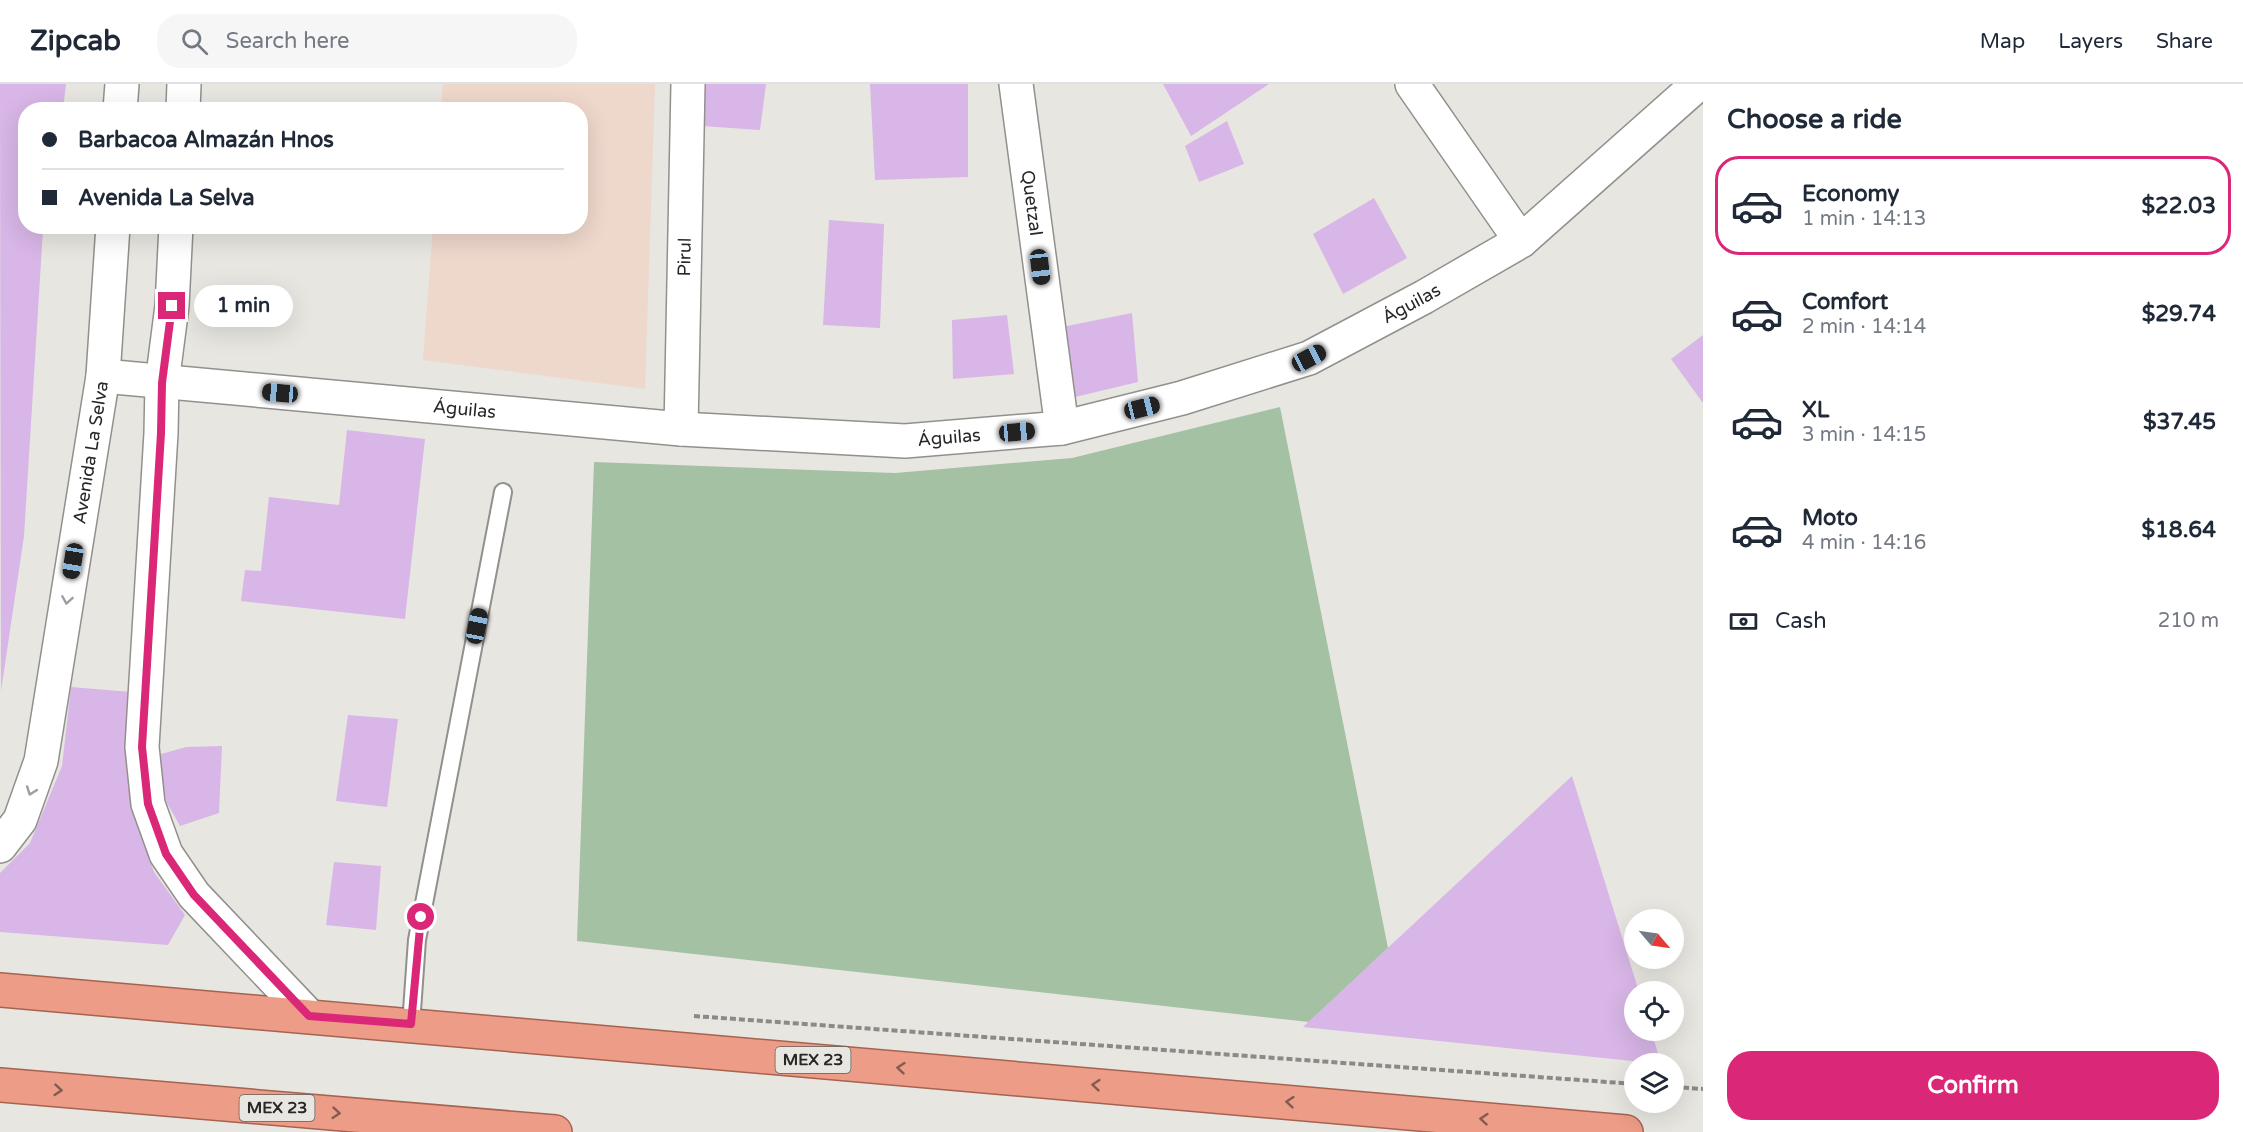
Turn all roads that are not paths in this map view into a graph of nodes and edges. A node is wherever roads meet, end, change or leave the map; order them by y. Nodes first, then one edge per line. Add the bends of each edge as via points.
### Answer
1 (122, 84) edge
2 (184, 84) edge
3 (688, 84) edge
4 (1016, 84) edge
5 (1412, 84) edge
6 (1698, 84) edge
7 (121, 102) edge
8 (183, 102) edge
9 (112, 234) edge
10 (176, 234) edge
11 (1521, 241) junction
12 (103, 376) junction
13 (162, 383) junction
14 (1062, 428) junction
15 (681, 429) junction
16 (503, 492) dead end
17 (0, 846) edge
18 (0, 990) edge
19 (309, 1016) junction
20 (411, 1024) junction
21 (0, 1085) edge
22 (555, 1132) edge
23 (1626, 1132) edge

1 - 7 street
2 - 8 street
3 - 15 street, Pirul
4 - 14 street, Quetzal
5 - 11 street
6 - 11 street, Águilas
9 - 12 street, Avenida La Selva
10 - 13 street
11 - 14 street, Águilas via 1309,358 1182,398
12 - 13 street, Águilas
12 -> 17 street, Avenida La Selva via 42,761 20,820
13 - 15 street, Águilas
13 - 19 street via 142,747 148,804 166,854 194,895
14 - 15 street, Águilas via 905,441
16 - 20 lane via 417,940
18 - 19 highway, MEX 23
19 - 20 highway, MEX 23
23 -> 20 highway, MEX 23
21 -> 22 highway, MEX 23

